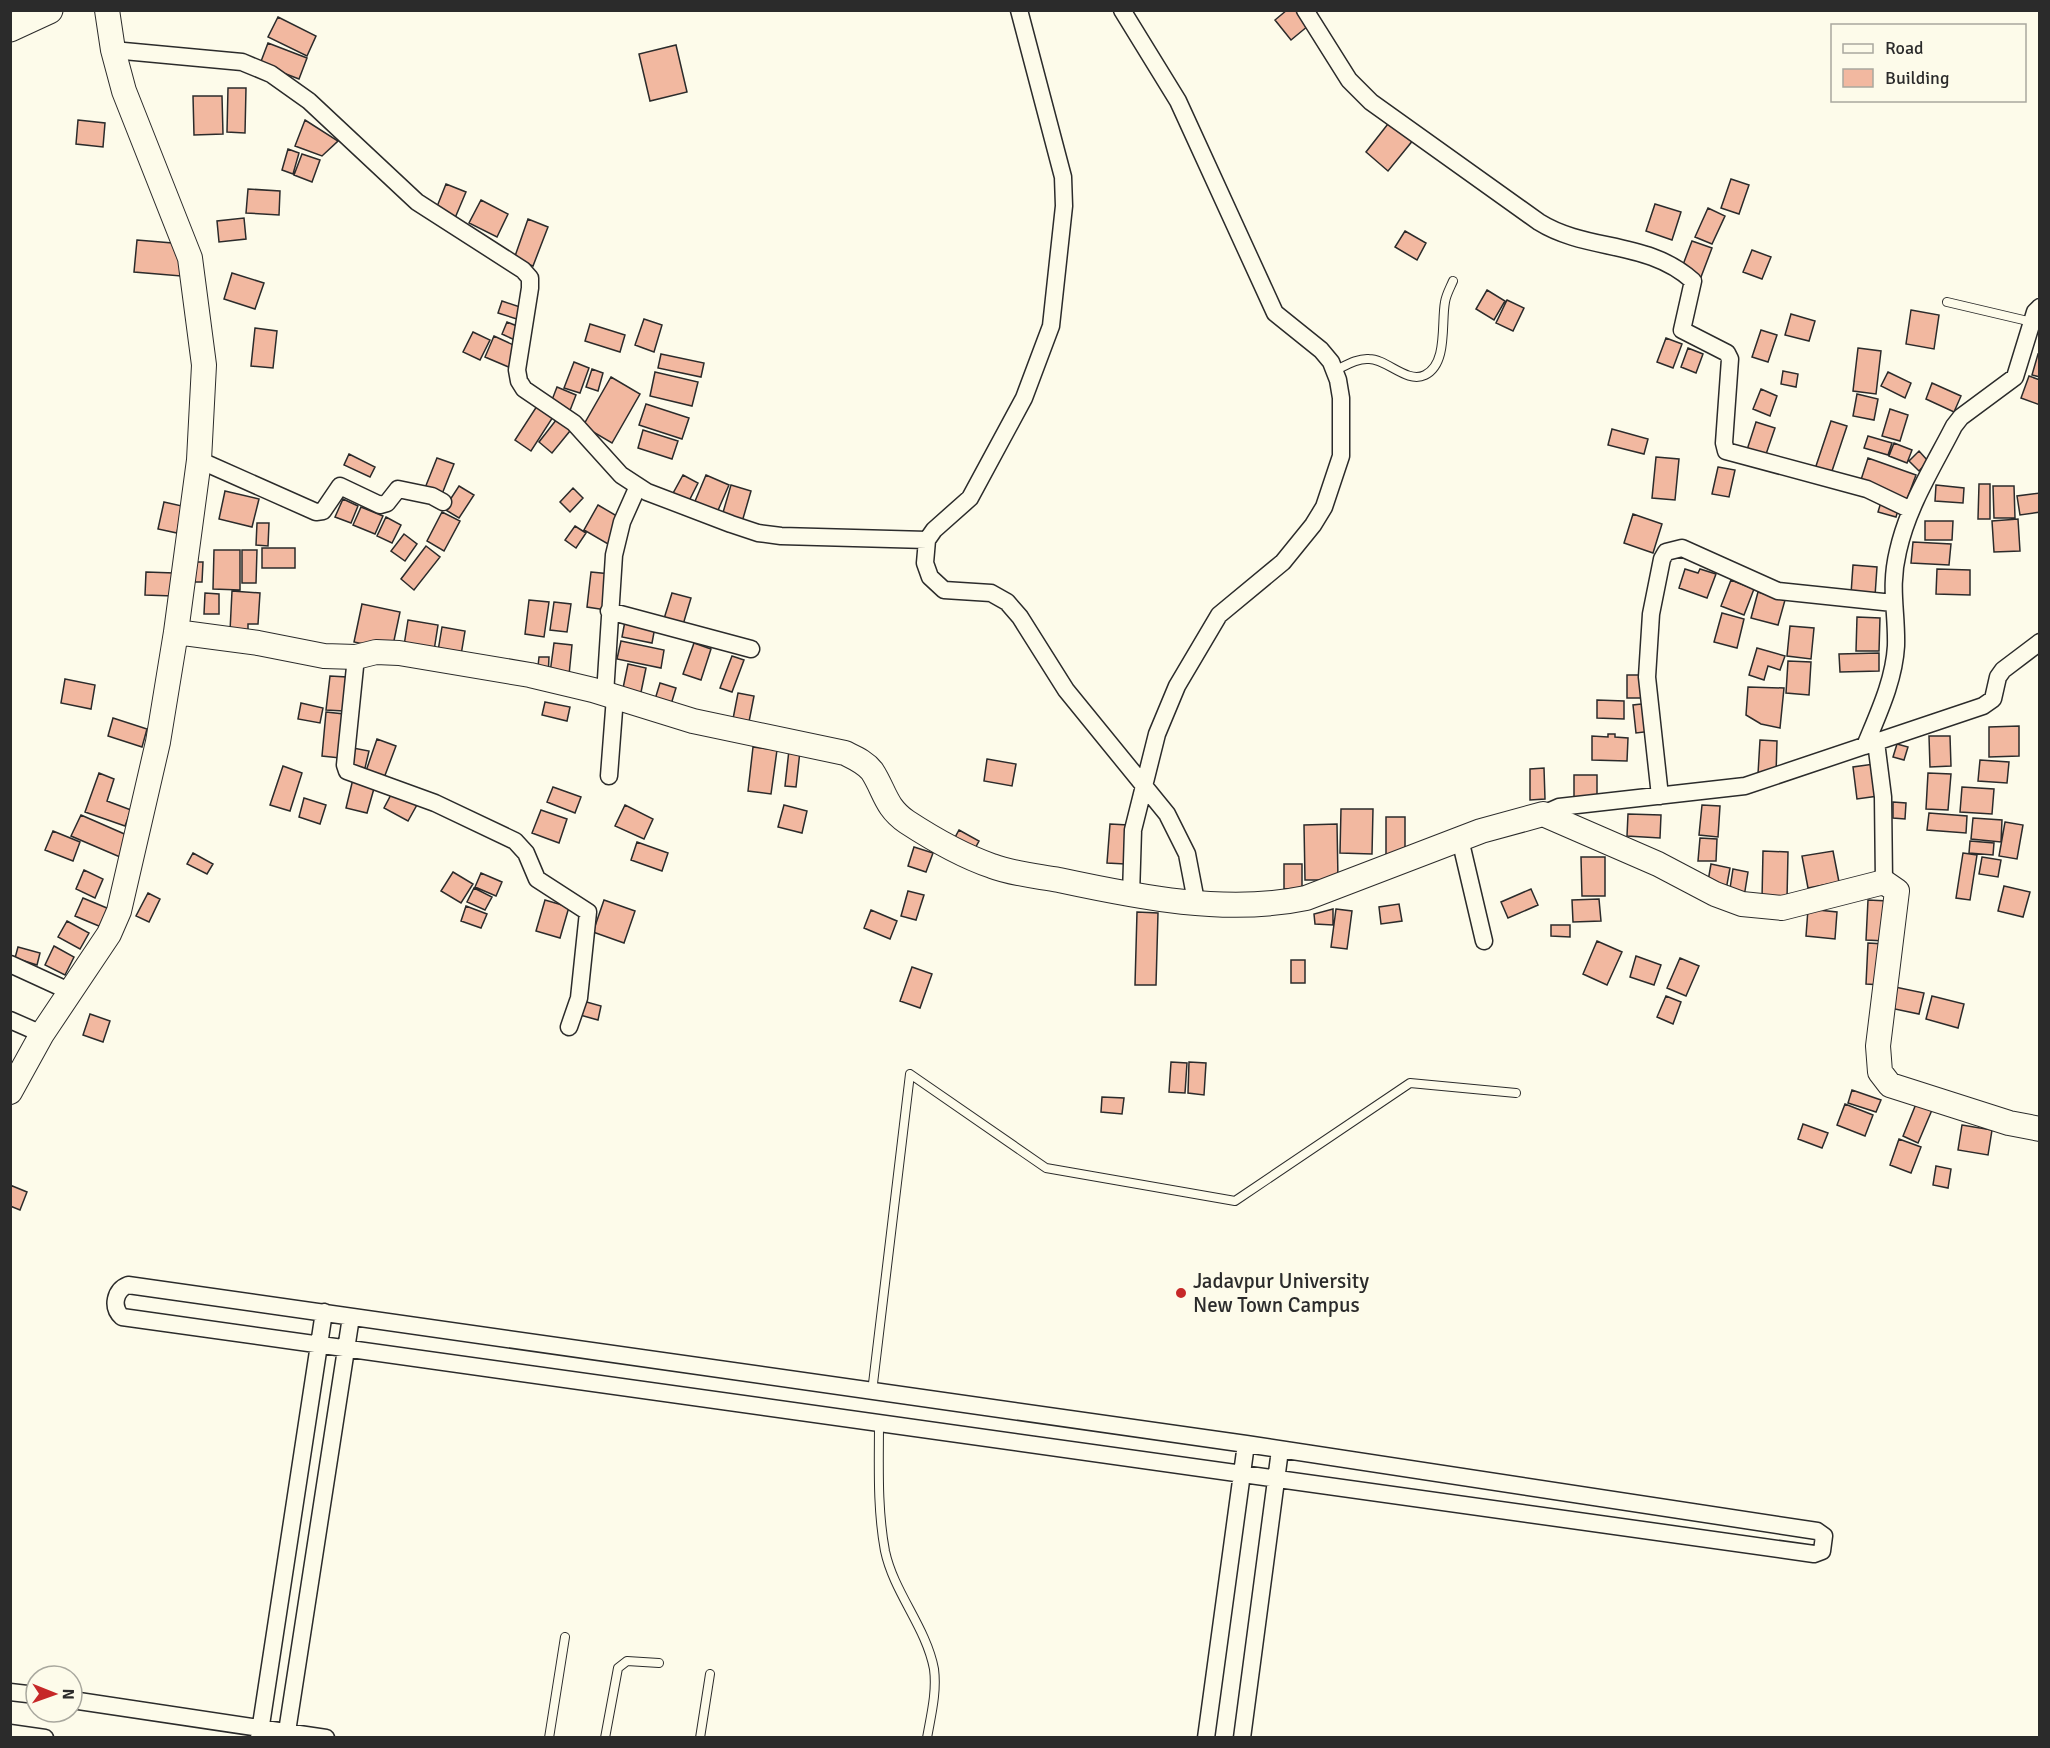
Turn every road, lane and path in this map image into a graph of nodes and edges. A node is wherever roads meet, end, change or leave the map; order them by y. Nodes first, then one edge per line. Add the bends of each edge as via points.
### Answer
1 (49, 10) edge
2 (107, 10) edge
3 (1019, 10) edge
4 (1122, 10) edge
5 (1305, 10) edge
6 (10, 28) edge
7 (113, 50) junction
8 (1453, 280) dead end
9 (1947, 302) dead end
10 (2036, 315) edge
11 (1334, 371) junction
12 (199, 460) junction
13 (638, 486) junction
14 (443, 502) dead end
15 (1911, 510) junction
16 (927, 540) junction
17 (1893, 603) junction
18 (609, 611) junction
19 (176, 632) junction
20 (2040, 642) edge
21 (751, 649) dead end
22 (356, 657) junction
23 (610, 696) junction
24 (1871, 744) junction
25 (609, 776) dead end
26 (1144, 784) junction
27 (1659, 796) junction
28 (1543, 814) junction
29 (1460, 839) junction
30 (1884, 882) junction
31 (1131, 895) junction
32 (1196, 901) junction
33 (1484, 941) dead end
34 (10, 963) edge
35 (71, 992) junction
36 (10, 1020) edge
37 (569, 1027) dead end
38 (42, 1035) junction
39 (11, 1090) edge
40 (1516, 1093) dead end
41 (2040, 1129) edge
42 (324, 1312) junction
43 (351, 1317) junction
44 (319, 1344) junction
45 (347, 1347) junction
46 (872, 1392) junction
47 (879, 1422) junction
48 (1246, 1444) junction
49 (1280, 1450) junction
50 (1243, 1473) junction
51 (1276, 1479) junction
52 (565, 1637) dead end
53 (659, 1664) dead end
54 (710, 1674) dead end
55 (84, 1702) edge
56 (10, 1732) edge
57 (260, 1733) edge
58 (287, 1735) edge
59 (45, 1737) edge
60 (326, 1737) edge
61 (549, 1737) edge
62 (605, 1737) edge
63 (700, 1737) edge
64 (927, 1737) edge
65 (1206, 1737) edge
66 (1242, 1737) edge

1 - 6 main road
2 - 7 street
3 - 16 street via 1064,177 1051,326 1024,398 970,498
4 - 11 street via 1178,101 1275,313 1321,350
5 - 15 street via 1349,81 1371,102 1539,222 1557,233 1628,248 1693,281 1682,330 1730,359 1726,452 1867,489
7 - 12 street via 137,126 190,258 204,365
7 - 13 street via 242,62 272,74 309,101 417,202 523,270 530,278 530,288 519,381 524,389 574,423 621,475
8 - 11 lane via 1445,302 1439,357 1426,375 1413,377 1366,358
9 - 10 lane
10 - 15 street via 2015,377 1961,417
11 - 26 street via 1341,398 1341,456 1324,507 1283,562 1229,605 1212,626 1177,686 1157,734
12 - 14 street via 316,513 323,512 340,486 380,505 387,503 398,489
12 - 19 street
13 - 16 street via 758,533
13 - 18 street via 622,522 614,555
15 - 17 street via 1897,552
16 - 26 street via 925,563 937,585 944,590 991,593 1007,602 1066,690
17 - 24 street via 1896,631 1892,670
17 - 27 street via 1778,591 1682,548 1666,552 1651,614 1647,677
18 - 21 street
18 - 23 street
19 - 22 street via 324,656
19 - 35 street via 158,742 119,911 109,934
20 - 24 street via 2003,670 1990,702
22 - 23 street via 376,652 399,653 530,675
22 - 37 street via 347,771 426,799 515,841 526,853 537,879 588,912 579,998
23 - 25 street
23 - 31 street via 693,721 846,753 871,771 887,804 905,821 944,844 992,867
24 - 27 street via 1745,786
24 - 30 street via 1883,797
26 - 31 street via 1133,830
26 - 32 street via 1167,814 1187,854
27 - 28 street via 1559,807
28 - 29 street
28 - 30 street via 1743,904 1782,908
29 - 32 street via 1306,898 1236,905
29 - 33 street
30 - 41 street via 1897,891 1878,1047 1880,1072 1890,1084 2009,1123
31 - 32 street
34 - 35 street
35 - 38 street
36 - 38 street
38 - 39 street
40 - 46 lane via 1410,1083 1235,1201 1046,1168 910,1074
42 - 43 street
42 - 44 street
42 - 44 street via 128,1285 121,1287 115,1299 122,1317
43 - 45 street
43 - 46 street
44 - 45 street
44 - 57 street
45 - 47 street
45 - 58 street
46 - 48 street
47 - 50 street
47 - 64 lane via 878,1491 886,1552 893,1576 930,1652 934,1672 934,1701
48 - 49 street
48 - 50 street
49 - 51 street
49 - 51 street via 1817,1531 1824,1536 1822,1551 1814,1554
50 - 51 street
50 - 65 street
51 - 66 street
52 - 61 lane
53 - 62 lane via 627,1661 618,1668
54 - 63 lane
55 - 57 street
56 - 59 street
57 - 58 street
58 - 60 street

